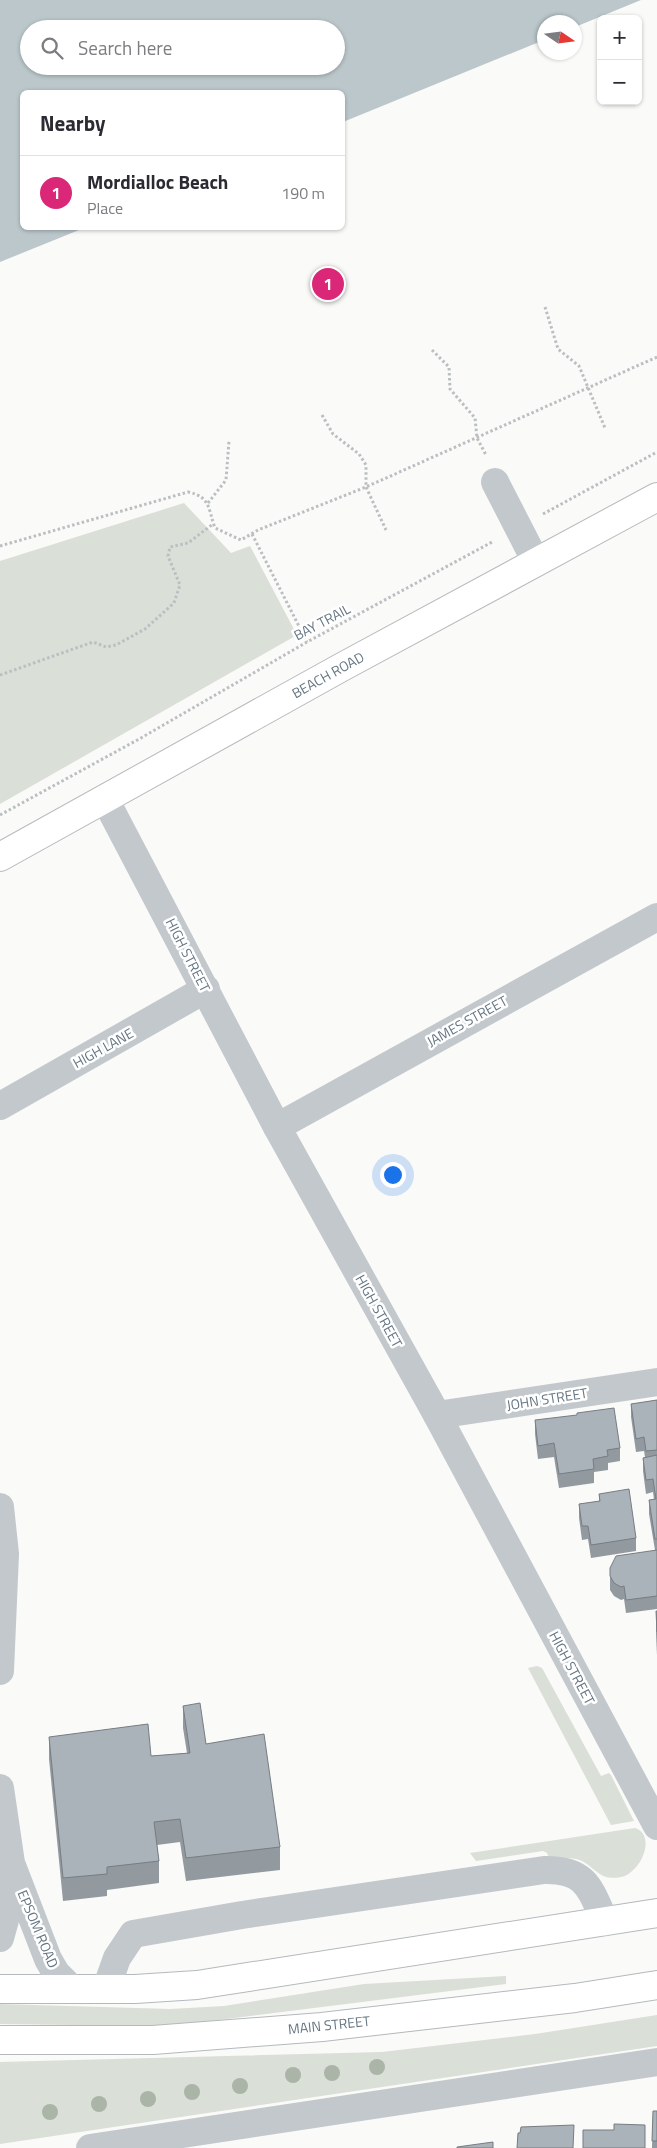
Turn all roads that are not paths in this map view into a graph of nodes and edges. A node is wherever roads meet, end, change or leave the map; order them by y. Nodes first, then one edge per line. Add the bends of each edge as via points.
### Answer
1 (493, 473) road end
2 (657, 497) edge
3 (536, 562) junction
4 (105, 799) junction
5 (0, 857) edge
6 (657, 917) edge
7 (206, 989) junction
8 (0, 1106) edge
9 (277, 1126) junction
10 (657, 1382) edge
11 (437, 1415) junction
12 (0, 1507) edge
13 (0, 1670) edge
14 (0, 1788) edge
15 (656, 1828) edge
16 (11, 1863) junction
17 (657, 1913) edge
18 (605, 1922) junction
19 (0, 1938) edge
20 (657, 1985) edge
21 (0, 1988) edge
22 (72, 1989) junction
23 (106, 1989) junction
24 (0, 2040) edge
25 (657, 2062) edge
26 (90, 2148) edge

1 - 3 street
2 - 3 main road, BEACH ROAD
3 - 4 main road, BEACH ROAD
4 - 5 main road, BEACH ROAD
4 - 7 street, HIGH STREET
6 - 9 street, JAMES STREET
7 - 8 street, HIGH LANE
7 - 9 street, HIGH STREET
9 - 11 street, HIGH STREET
10 - 11 street, JOHN STREET
11 - 15 street, HIGH STREET
12 - 13 street via 4,1554
14 - 16 street, EPSOM ROAD
16 - 19 street, EPSOM ROAD
16 - 22 street, EPSOM ROAD via 48,1959
17 - 18 main road
18 - 23 main road via 235,1980 173,1987
18 - 23 street via 583,1880 566,1871 544,1870 133,1934 117,1958
20 - 24 main road, MAIN STREET via 575,1998 322,2027 153,2040
21 - 22 main road
22 - 23 main road
25 - 26 street

